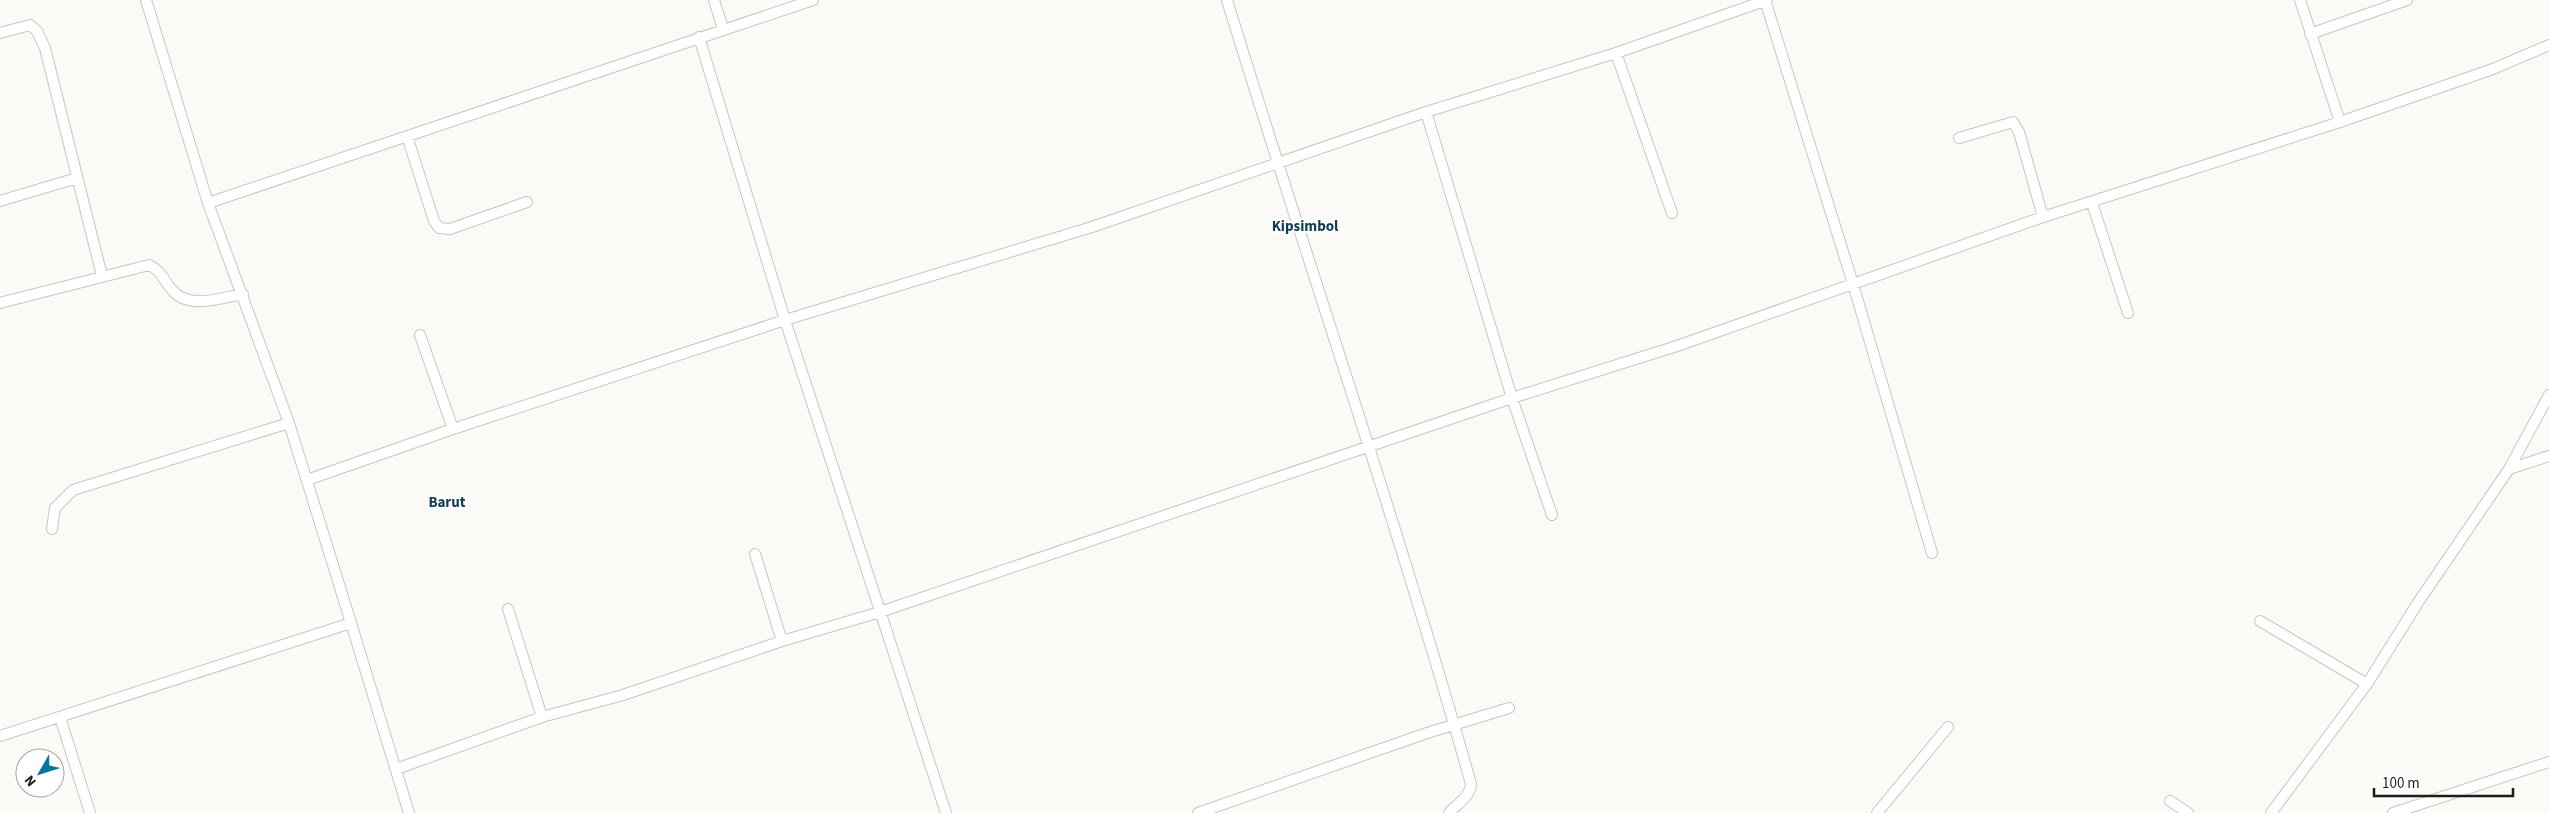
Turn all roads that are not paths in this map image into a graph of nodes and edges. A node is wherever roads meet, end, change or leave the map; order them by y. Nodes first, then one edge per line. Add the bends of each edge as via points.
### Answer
1 (146, 0) edge
2 (714, 0) edge
3 (813, 0) edge
4 (1227, 0) edge
5 (1766, 0) edge
6 (2300, 0) edge
7 (2407, 0) edge
8 (723, 29) junction
9 (0, 33) edge
10 (2310, 34) junction
11 (698, 37) junction
12 (2549, 44) edge
13 (1616, 53) junction
14 (1426, 112) junction
15 (2340, 122) junction
16 (407, 136) junction
17 (1959, 138) dead end
18 (1277, 162) junction
19 (77, 178) junction
20 (0, 200) edge
21 (527, 202) dead end
22 (208, 203) junction
23 (2092, 203) junction
24 (1672, 213) dead end
25 (2043, 217) junction
26 (102, 276) junction
27 (1853, 284) junction
28 (243, 294) junction
29 (0, 302) edge
30 (2128, 313) dead end
31 (786, 320) junction
32 (420, 335) dead end
33 (2549, 395) edge
34 (1512, 398) junction
35 (289, 423) junction
36 (453, 428) junction
37 (1370, 446) junction
38 (2549, 456) edge
39 (2510, 469) junction
40 (307, 480) junction
41 (1552, 515) dead end
42 (52, 529) dead end
43 (1932, 553) dead end
44 (754, 554) dead end
45 (508, 609) dead end
46 (880, 612) junction
47 (2260, 621) dead end
48 (351, 623) junction
49 (782, 641) junction
50 (2367, 684) junction
51 (1510, 708) dead end
52 (60, 717) junction
53 (542, 717) junction
54 (1454, 725) junction
55 (1948, 727) dead end
56 (0, 736) edge
57 (2549, 762) edge
58 (396, 769) junction
59 (2170, 801) dead end
60 (90, 813) edge
61 (409, 813) edge
62 (946, 813) edge
63 (1198, 813) edge
64 (1449, 813) edge
65 (1877, 813) edge
66 (2188, 813) edge
67 (2271, 813) edge
68 (2394, 813) edge

1 - 22 street
2 - 8 street
3 - 8 street
4 - 18 street
5 - 13 street
5 - 27 street
6 - 10 street
7 - 10 street
8 - 11 street
9 - 19 street via 30,25 37,31 45,48
10 - 15 street
11 - 16 street
11 - 31 street
12 - 15 street via 2493,69
13 - 14 street
13 - 24 street
14 - 18 street
14 - 34 street
15 - 23 street
16 - 21 street via 439,228 450,229
16 - 22 street
17 - 25 street via 2013,122 2019,132
18 - 31 street via 1092,227
18 - 37 street
19 - 20 street
19 - 26 street
22 - 28 street
23 - 25 street
23 - 30 street
25 - 27 street
26 - 28 street via 149,265 173,292 187,300 201,302
26 - 29 street
27 - 34 street via 1678,346
27 - 43 street
28 - 35 street
31 - 36 street
31 - 46 street
32 - 36 street
33 - 39 street
34 - 37 street
34 - 41 street
35 - 40 street
35 - 42 street via 73,490 55,508
36 - 40 street
37 - 46 street
37 - 54 street
38 - 39 street
39 - 50 street
40 - 48 street
44 - 49 street
45 - 53 street
46 - 49 street
46 - 62 street
47 - 50 street
48 - 52 street
48 - 58 street
49 - 53 street via 623,695
50 - 67 street
51 - 54 street
52 - 56 street
52 - 60 street
53 - 58 street
54 - 63 street
54 - 64 street via 1471,784 1466,796
55 - 65 street
57 - 68 street
58 - 61 street
59 - 66 street

